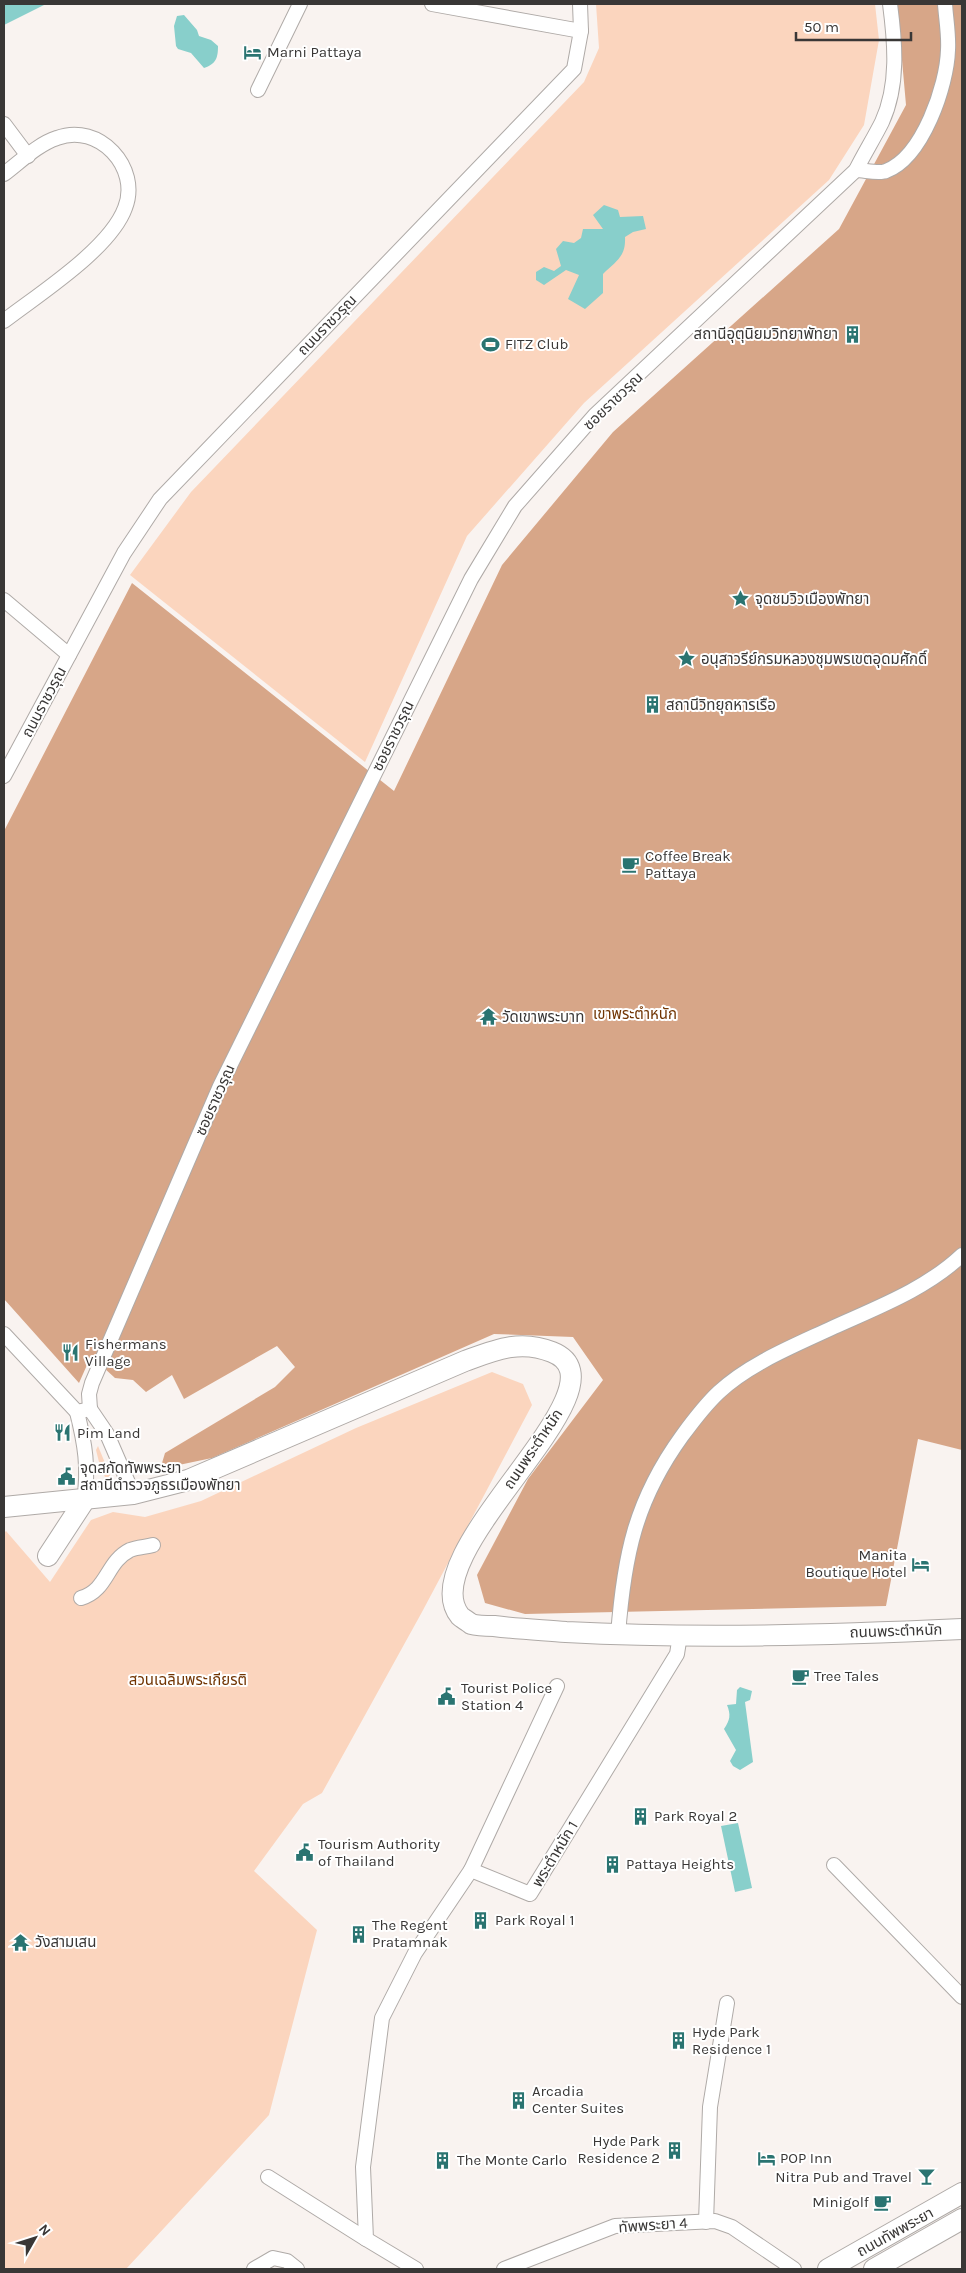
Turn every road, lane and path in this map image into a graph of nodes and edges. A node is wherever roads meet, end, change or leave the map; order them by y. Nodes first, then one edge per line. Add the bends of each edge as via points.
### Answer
1 (300, 4) edge
2 (432, 4) edge
3 (580, 4) edge
4 (890, 4) edge
5 (945, 4) edge
6 (581, 31) junction
7 (258, 90) dead end
8 (4, 124) edge
9 (28, 156) junction
10 (856, 170) junction
11 (4, 174) edge
12 (4, 321) edge
13 (4, 600) edge
14 (69, 655) junction
15 (4, 776) edge
16 (962, 1254) edge
17 (4, 1334) edge
18 (83, 1411) junction
19 (133, 1494) junction
20 (84, 1500) junction
21 (4, 1507) edge
22 (153, 1546) dead end
23 (48, 1556) dead end
24 (81, 1598) dead end
25 (962, 1629) edge
26 (618, 1635) junction
27 (680, 1635) junction
28 (557, 1686) dead end
29 (834, 1865) dead end
30 (471, 1870) junction
31 (962, 1997) edge
32 (728, 2003) dead end
33 (268, 2177) dead end
34 (962, 2193) edge
35 (706, 2222) junction
36 (960, 2226) edge
37 (366, 2239) junction
38 (254, 2269) edge
39 (297, 2269) edge
40 (416, 2269) edge
41 (504, 2269) edge
42 (794, 2269) edge
43 (828, 2269) edge
44 (874, 2269) edge

1 - 7 street
2 - 6 street
3 - 6 street, ถนนราชวรุณ
4 - 10 street, ซอยราชวรุณ via 894,41 892,83 883,120
5 - 10 street via 948,50 936,111 912,150 894,166 885,171
6 - 14 street, ถนนราชวรุณ via 574,69 160,499 124,553
8 - 9 street
9 - 11 street
9 - 12 street via 57,138 76,135 108,147 120,159 128,190 126,207 104,242
10 - 18 street, ซอยราชวรุณ via 595,415 515,506 471,579 220,1086 92,1383
13 - 14 street, ถนนราชวรุณ
14 - 15 street, ถนนราชวรุณ
16 - 26 street via 918,1288 753,1368 719,1392 694,1420 650,1486 627,1557
17 - 18 street
18 - 19 street via 107,1434
18 - 20 street via 88,1474
19 - 20 street, ถนนพระตำหนัก
19 - 26 street, ถนนพระตำหนัก via 204,1474 465,1361 506,1346 534,1346 557,1354 572,1368 569,1396 472,1541 453,1581 454,1603 460,1616 471,1624
20 - 21 street, ถนนพระตำหนัก
20 - 23 street
22 - 24 street via 130,1550 117,1560 94,1594
25 - 27 street, ถนนพระตำหนัก
26 - 27 street, ถนนพระตำหนัก
27 - 30 street, พระตำหนัก 1 via 677,1654 530,1894
28 - 30 street
29 - 31 street
30 - 37 street via 415,1953 382,2018 363,2167
32 - 35 street via 710,2107
33 - 37 street
34 - 43 street, ถนนทัพพระยา
35 - 41 street, ทัพพระยา 4 via 615,2226
35 - 42 street, ทัพพระยา 4 via 728,2225
36 - 44 street, ถนนทัพพระยา
37 - 40 street
38 - 39 street via 273,2258 287,2260

